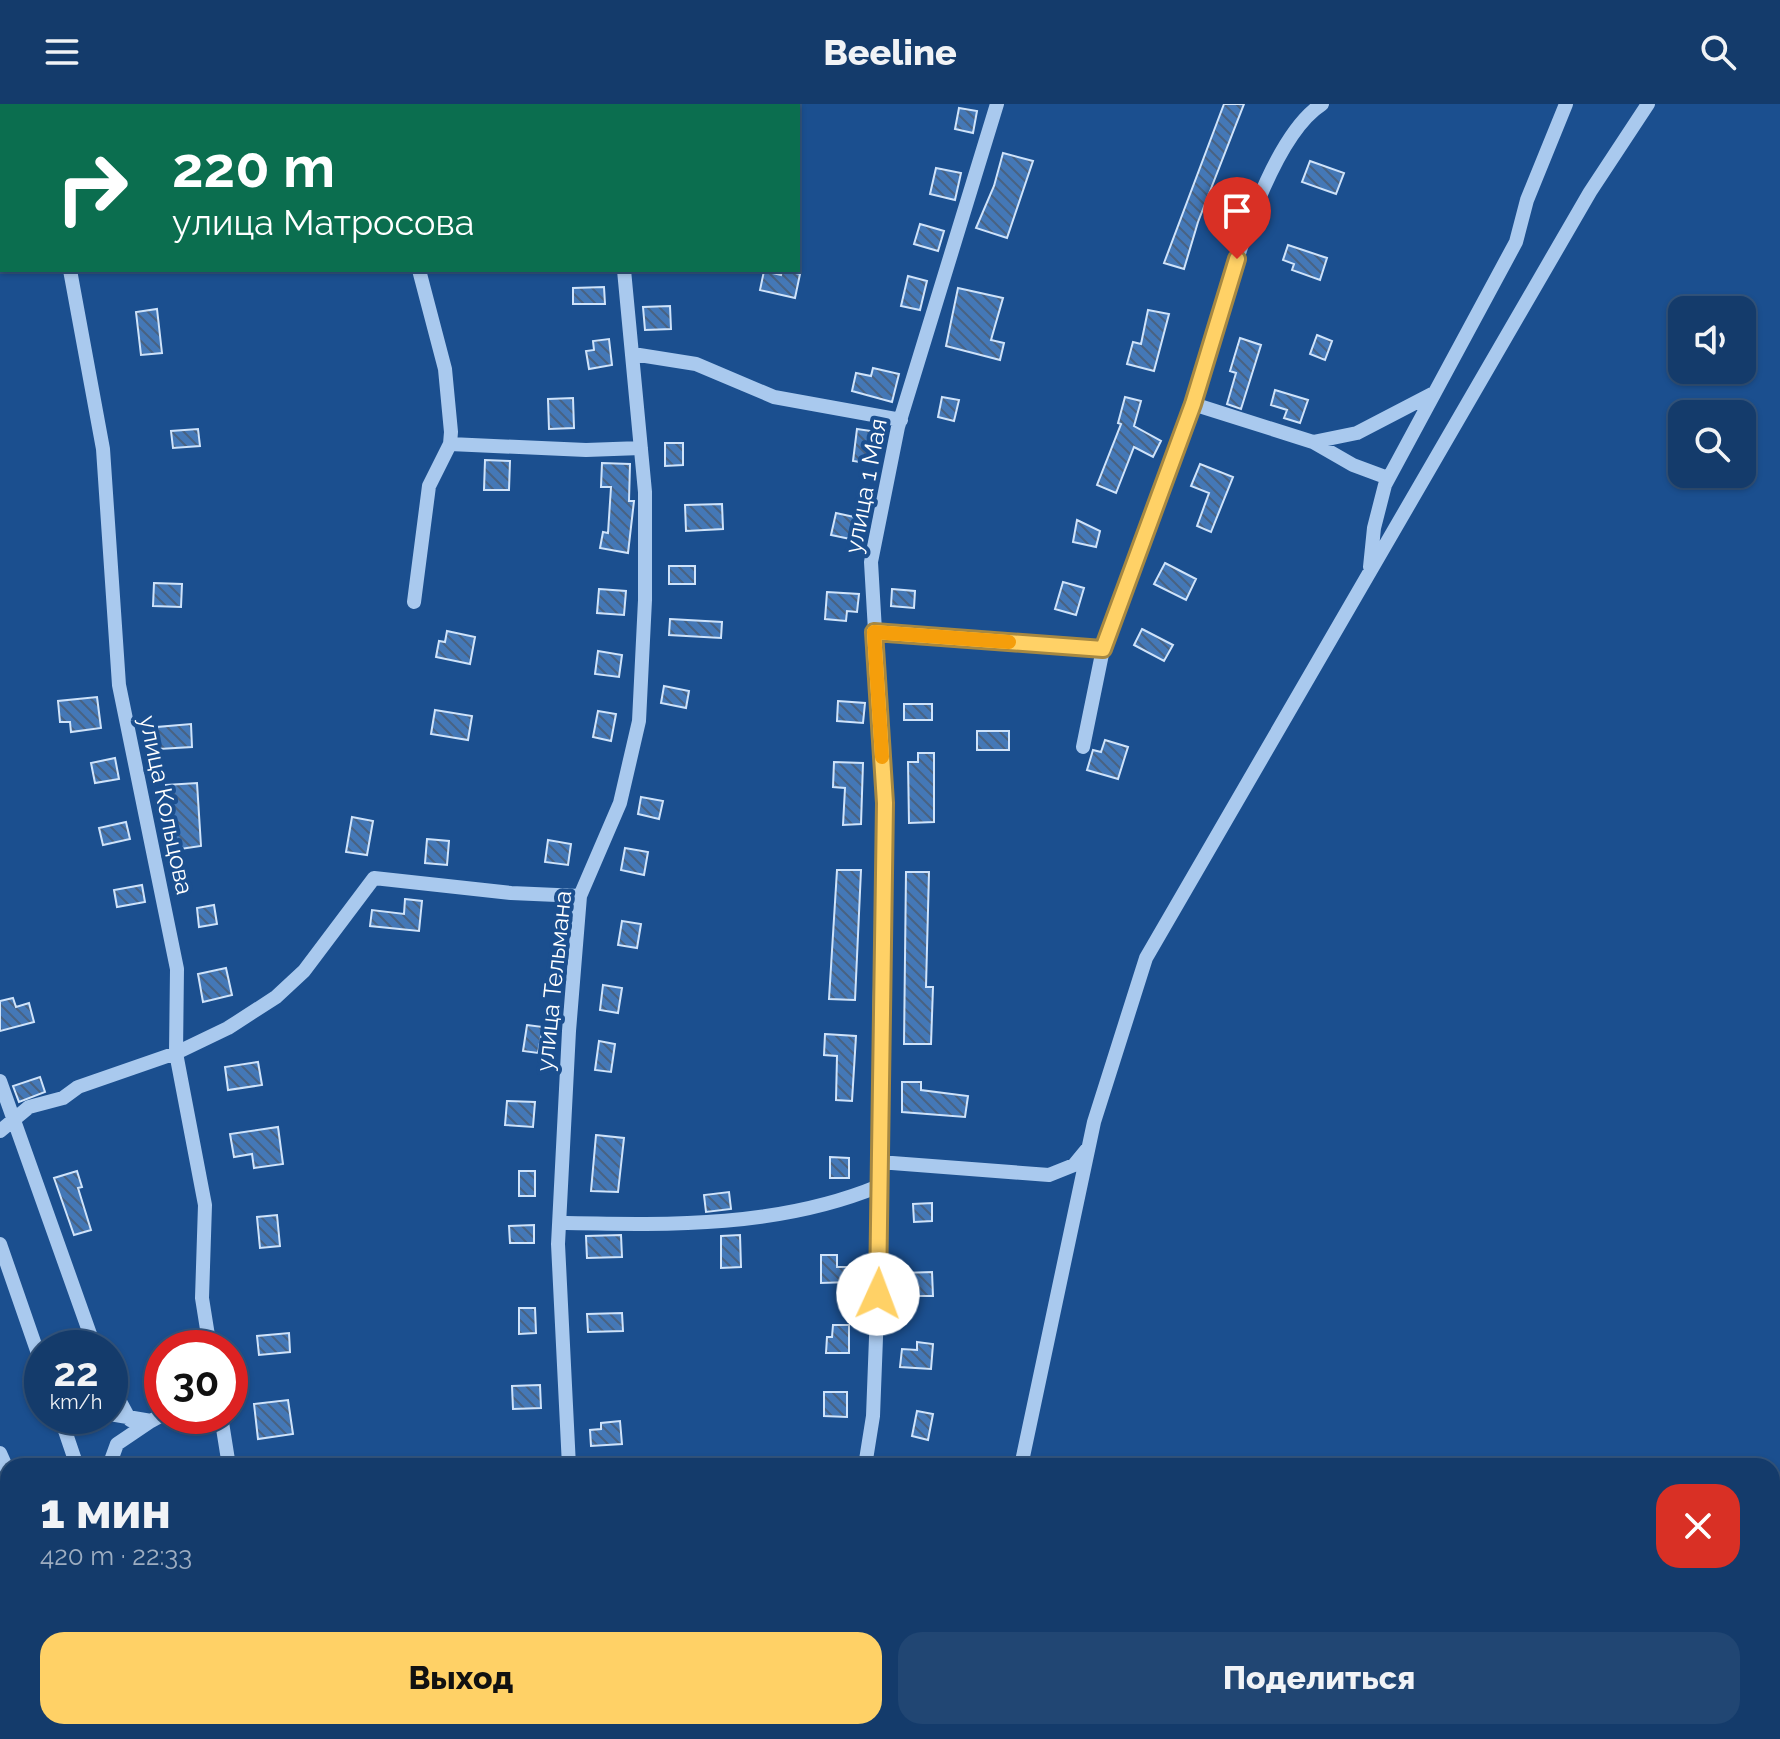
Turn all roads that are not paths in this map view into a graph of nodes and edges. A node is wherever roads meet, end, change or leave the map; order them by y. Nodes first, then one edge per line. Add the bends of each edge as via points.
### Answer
1 (997, 104) edge
2 (1322, 104) edge
3 (1566, 104) edge
4 (1648, 104) edge
5 (70, 272) edge
6 (420, 272) edge
7 (624, 272) edge
8 (633, 354) junction
9 (1435, 392) junction
10 (1193, 404) junction
11 (901, 420) junction
12 (1313, 442) junction
13 (450, 444) junction
14 (641, 448) junction
15 (1388, 478) junction
16 (1369, 571) junction
17 (414, 602) dead end
18 (874, 632) junction
19 (1103, 649) junction
20 (1083, 747) dead end
21 (580, 896) junction
22 (176, 1053) junction
23 (0, 1081) edge
24 (15, 1121) junction
25 (0, 1131) edge
26 (1089, 1146) junction
27 (879, 1162) junction
28 (879, 1186) junction
29 (560, 1223) junction
30 (0, 1244) edge
31 (30, 1330) edge
32 (89, 1330) edge
33 (207, 1330) edge
34 (128, 1416) edge
35 (144, 1419) edge
36 (130, 1420) joint
37 (144, 1426) edge
38 (66, 1434) edge
39 (224, 1434) edge
40 (74, 1458) edge
41 (112, 1458) edge
42 (228, 1458) edge
43 (568, 1458) edge
44 (866, 1458) edge
45 (1023, 1458) edge

1 - 11 street, улица 1 Мая
2 - 10 street via 1309,112 1277,160 1237,259
3 - 9 street via 1516,242
4 - 16 street via 1590,192
5 - 22 street, улица Кольцова via 103,449 119,685 177,969
6 - 13 street via 445,369
7 - 8 street, улица Тельмана
8 - 11 street via 696,364 774,397
8 - 14 street, улица Тельмана
9 - 12 street via 1357,433
9 - 15 street
10 - 12 street
10 - 19 street
11 - 18 street, улица 1 Мая via 871,562
12 - 15 street
13 - 14 street
13 - 17 street via 429,486
14 - 21 street, улица Тельмана via 645,600 639,721 620,803
15 - 16 street
16 - 26 street via 1146,958
18 - 19 street
18 - 27 street, улица 1 Мая via 885,803
19 - 20 street
21 - 22 street via 374,878 304,971 276,997
21 - 29 street, улица Тельмана
22 - 24 street via 29,1107
22 - 33 street, улица Кольцова via 205,1205 202,1298
23 - 24 street
24 - 25 street
24 - 32 street
26 - 27 street via 1074,1165 1049,1175
26 - 45 street
27 - 28 street, улица 1 Мая
28 - 29 street via 824,1204 709,1224
28 - 44 street, улица 1 Мая via 873,1416
29 - 43 street, улица Тельмана
30 - 31 street
34 - 36 street
35 - 36 street
37 - 41 street via 117,1444
38 - 40 street
39 - 42 street

